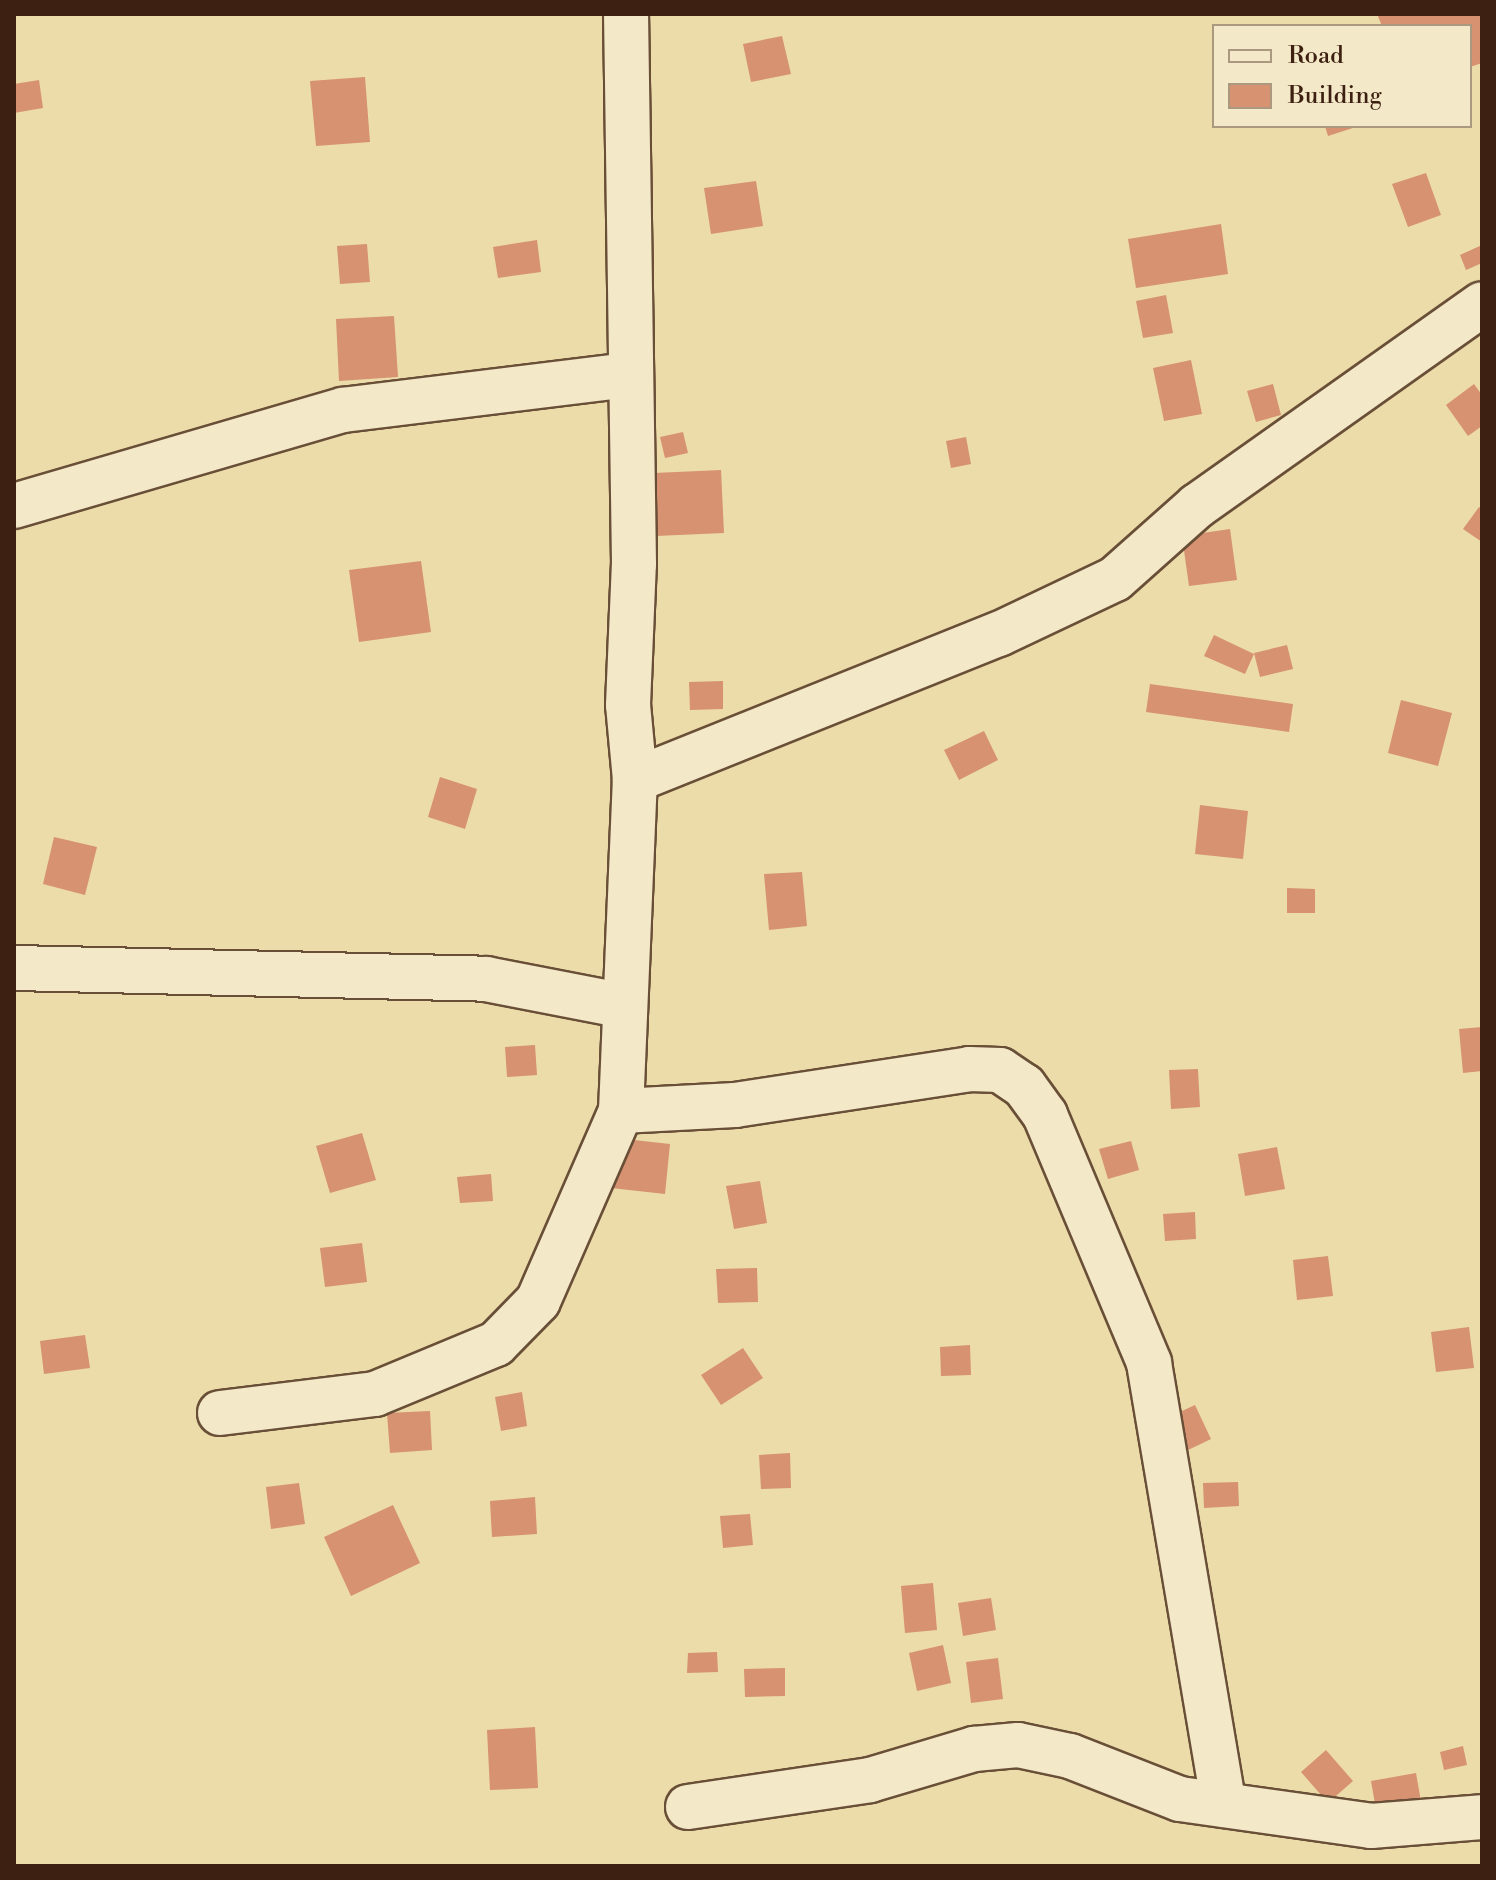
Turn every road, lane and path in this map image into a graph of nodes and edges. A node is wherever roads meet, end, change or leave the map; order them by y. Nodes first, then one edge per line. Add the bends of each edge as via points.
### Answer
1 (626, 14) edge
2 (1482, 304) edge
3 (628, 375) junction
4 (14, 506) edge
5 (635, 780) junction
6 (14, 968) edge
7 (620, 1005) junction
8 (621, 1111) junction
9 (220, 1413) dead end
10 (1224, 1805) junction
11 (688, 1807) dead end
12 (1482, 1817) edge

1 - 3 street
2 - 5 street via 1197,506 1115,579 999,634
3 - 4 street via 343,410
3 - 5 street
5 - 7 street
6 - 7 street via 486,979
7 - 8 street
8 - 9 street via 538,1301 496,1344 375,1394
8 - 10 street via 735,1105 969,1069 1000,1070 1024,1086 1045,1115 1149,1363
10 - 11 street via 1180,1799 1070,1756 1018,1745 974,1749 870,1780
10 - 12 street via 1371,1826

